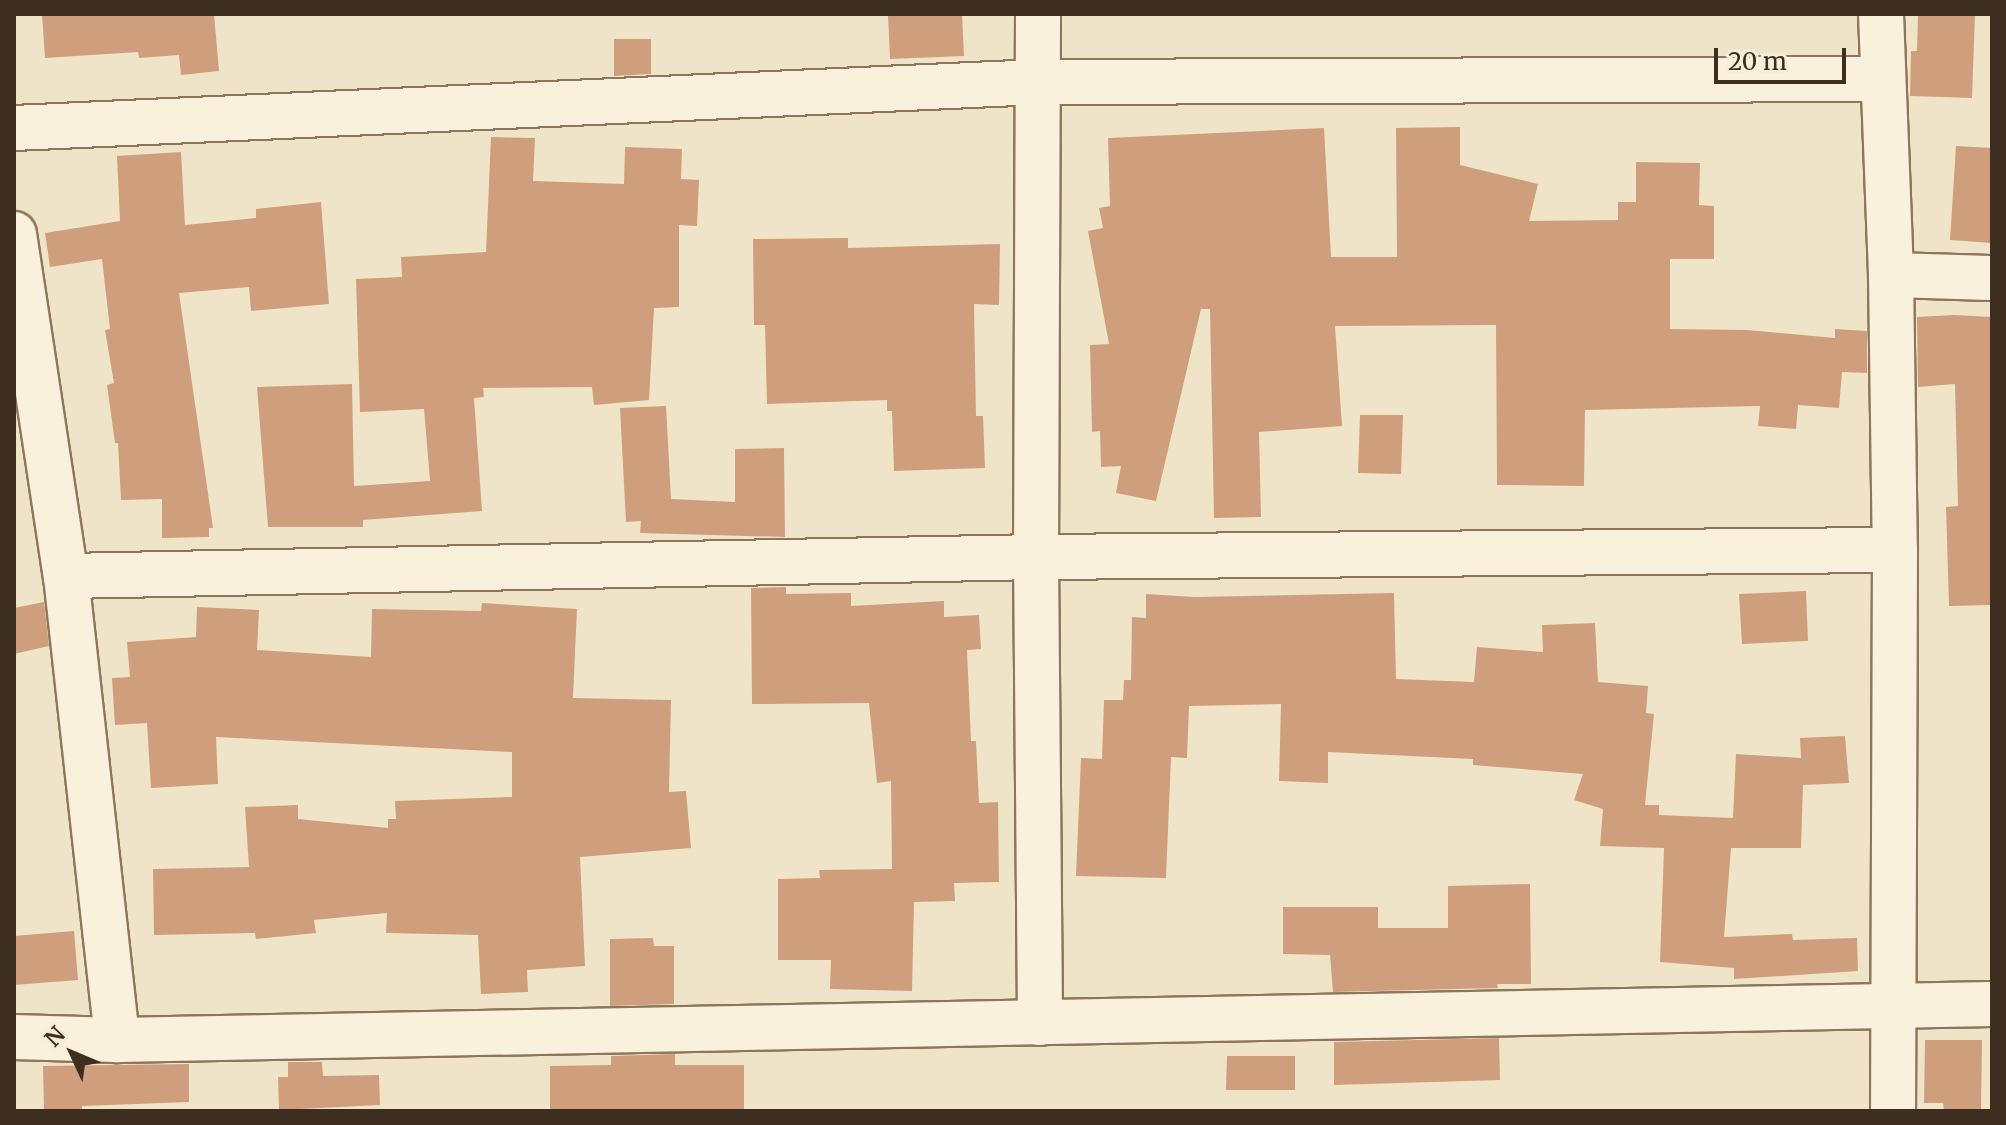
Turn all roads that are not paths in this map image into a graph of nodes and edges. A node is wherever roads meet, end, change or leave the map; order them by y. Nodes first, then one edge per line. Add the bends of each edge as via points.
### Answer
1 (1038, 14) edge
2 (1881, 14) edge
3 (1882, 79) junction
4 (1037, 82) junction
5 (14, 128) edge
6 (14, 234) edge
7 (1891, 275) junction
8 (1992, 278) edge
9 (30, 440) edge
10 (1895, 550) junction
11 (1036, 557) junction
12 (66, 576) junction
13 (1992, 1004) edge
14 (1892, 1005) junction
15 (1040, 1023) junction
16 (14, 1037) edge
17 (117, 1040) junction
18 (1893, 1111) edge

1 - 4 street
2 - 3 street
3 - 4 street
3 - 7 street
4 - 5 street
4 - 11 street
6 - 9 street
7 - 8 street
7 - 10 street
9 - 12 street
10 - 11 street
10 - 14 street
11 - 12 street
11 - 15 street
12 - 17 street
13 - 14 street
14 - 15 street
14 - 18 street
15 - 17 street
16 - 17 street

